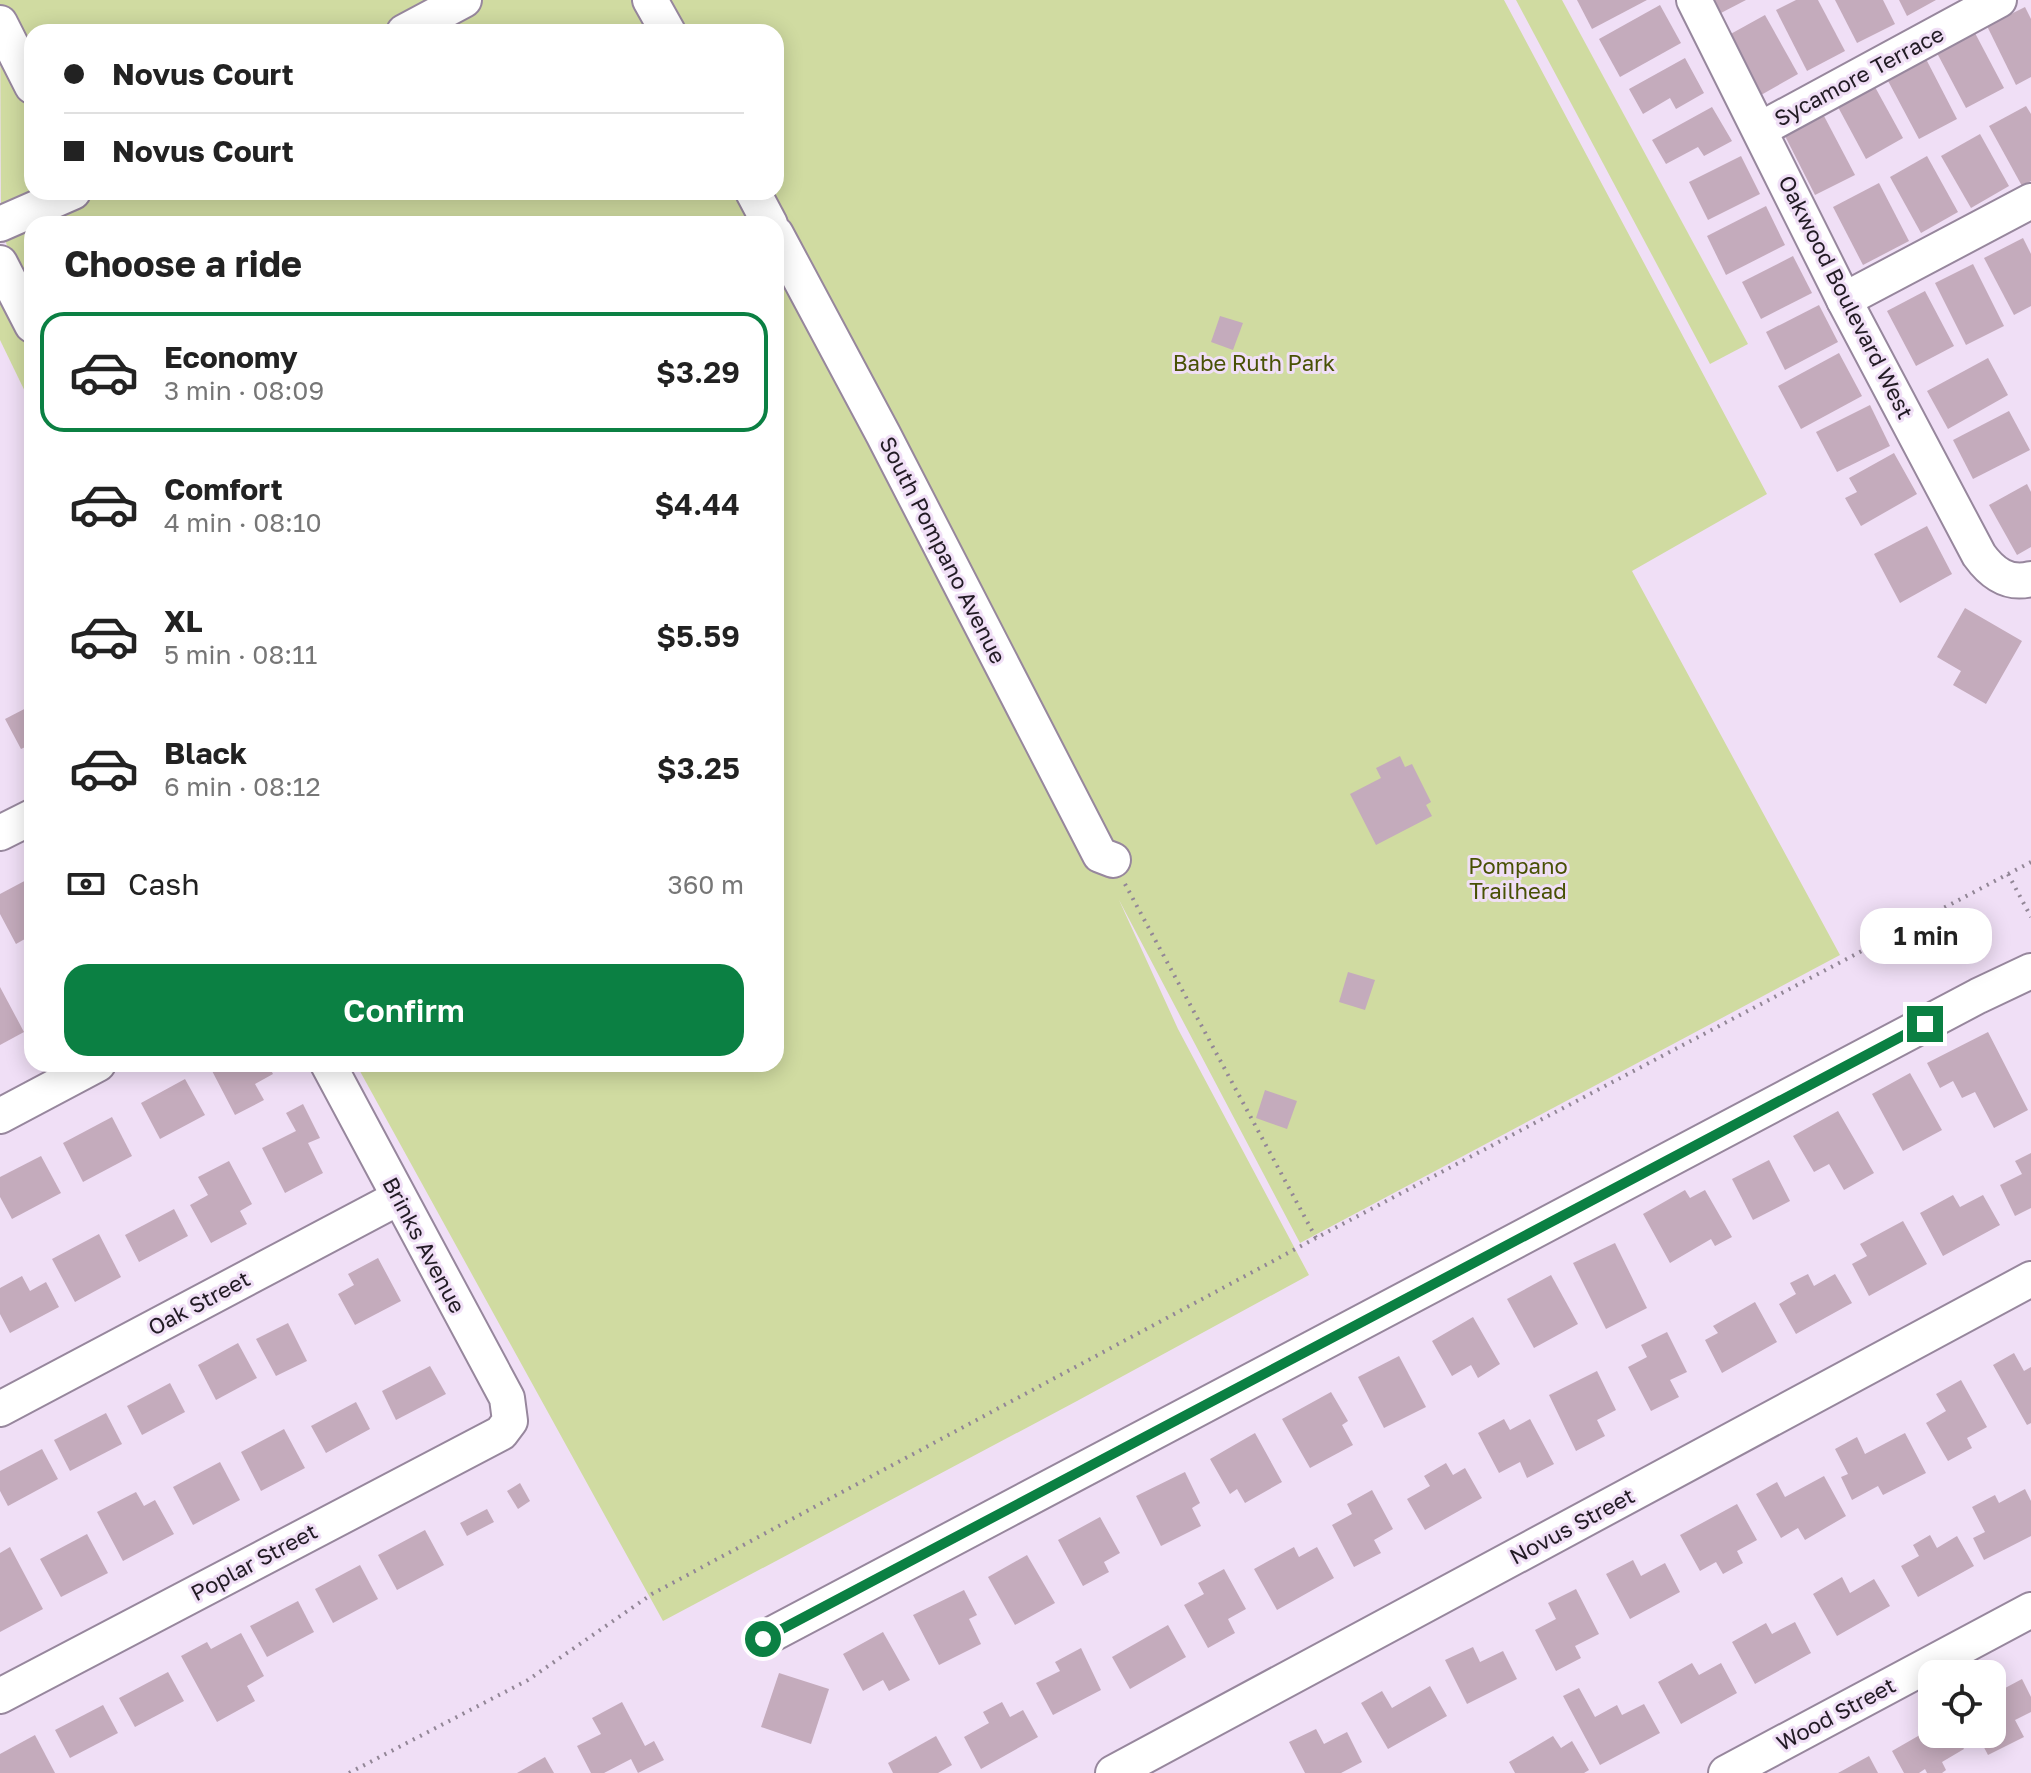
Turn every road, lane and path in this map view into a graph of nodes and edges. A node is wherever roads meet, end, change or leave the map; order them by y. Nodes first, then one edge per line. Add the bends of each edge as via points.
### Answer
1 (464, 0) edge
2 (650, 0) edge
3 (1694, 0) edge
4 (1999, 0) edge
5 (0, 23) edge
6 (419, 24) edge
7 (664, 24) edge
8 (24, 70) edge
9 (1761, 129) junction
10 (55, 200) edge
11 (2031, 201) edge
12 (0, 224) edge
13 (784, 249) edge
14 (0, 263) edge
15 (1844, 300) junction
16 (24, 310) edge
17 (2022, 580) edge
18 (24, 821) edge
19 (0, 833) edge
20 (1113, 860) joint
21 (2031, 862) edge
22 (2008, 874) junction
23 (2031, 917) edge
24 (2031, 971) edge
25 (83, 1072) edge
26 (332, 1072) edge
27 (0, 1116) edge
28 (398, 1198) junction
29 (1316, 1238) junction
30 (2031, 1279) edge
31 (0, 1409) edge
32 (506, 1427) joint
33 (2031, 1610) edge
34 (763, 1639) dead end
35 (0, 1696) edge
36 (349, 1773) edge
37 (1113, 1773) edge
38 (1726, 1773) edge

1 - 6 street
2 - 7 street
3 - 9 street, Oakwood Boulevard West
4 - 9 street, Sycamore Terrace
5 - 8 street
9 - 15 street, Oakwood Boulevard West
10 - 12 street
11 - 15 street
13 - 20 street, South Pompano Avenue via 1100,855
14 - 16 street
15 - 17 street, Oakwood Boulevard West via 1979,555 1994,572
18 - 19 street
20 - 29 path
21 - 22 path
22 - 23 path
22 - 29 path
24 - 34 street
25 - 27 street
26 - 28 street, Brinks Avenue
28 - 31 street, Oak Street
28 - 32 street, Brinks Avenue via 507,1398 511,1412
29 - 36 path via 652,1594 528,1680
30 - 37 street, Novus Street
32 - 35 street, Poplar Street
33 - 38 street, Wood Street

